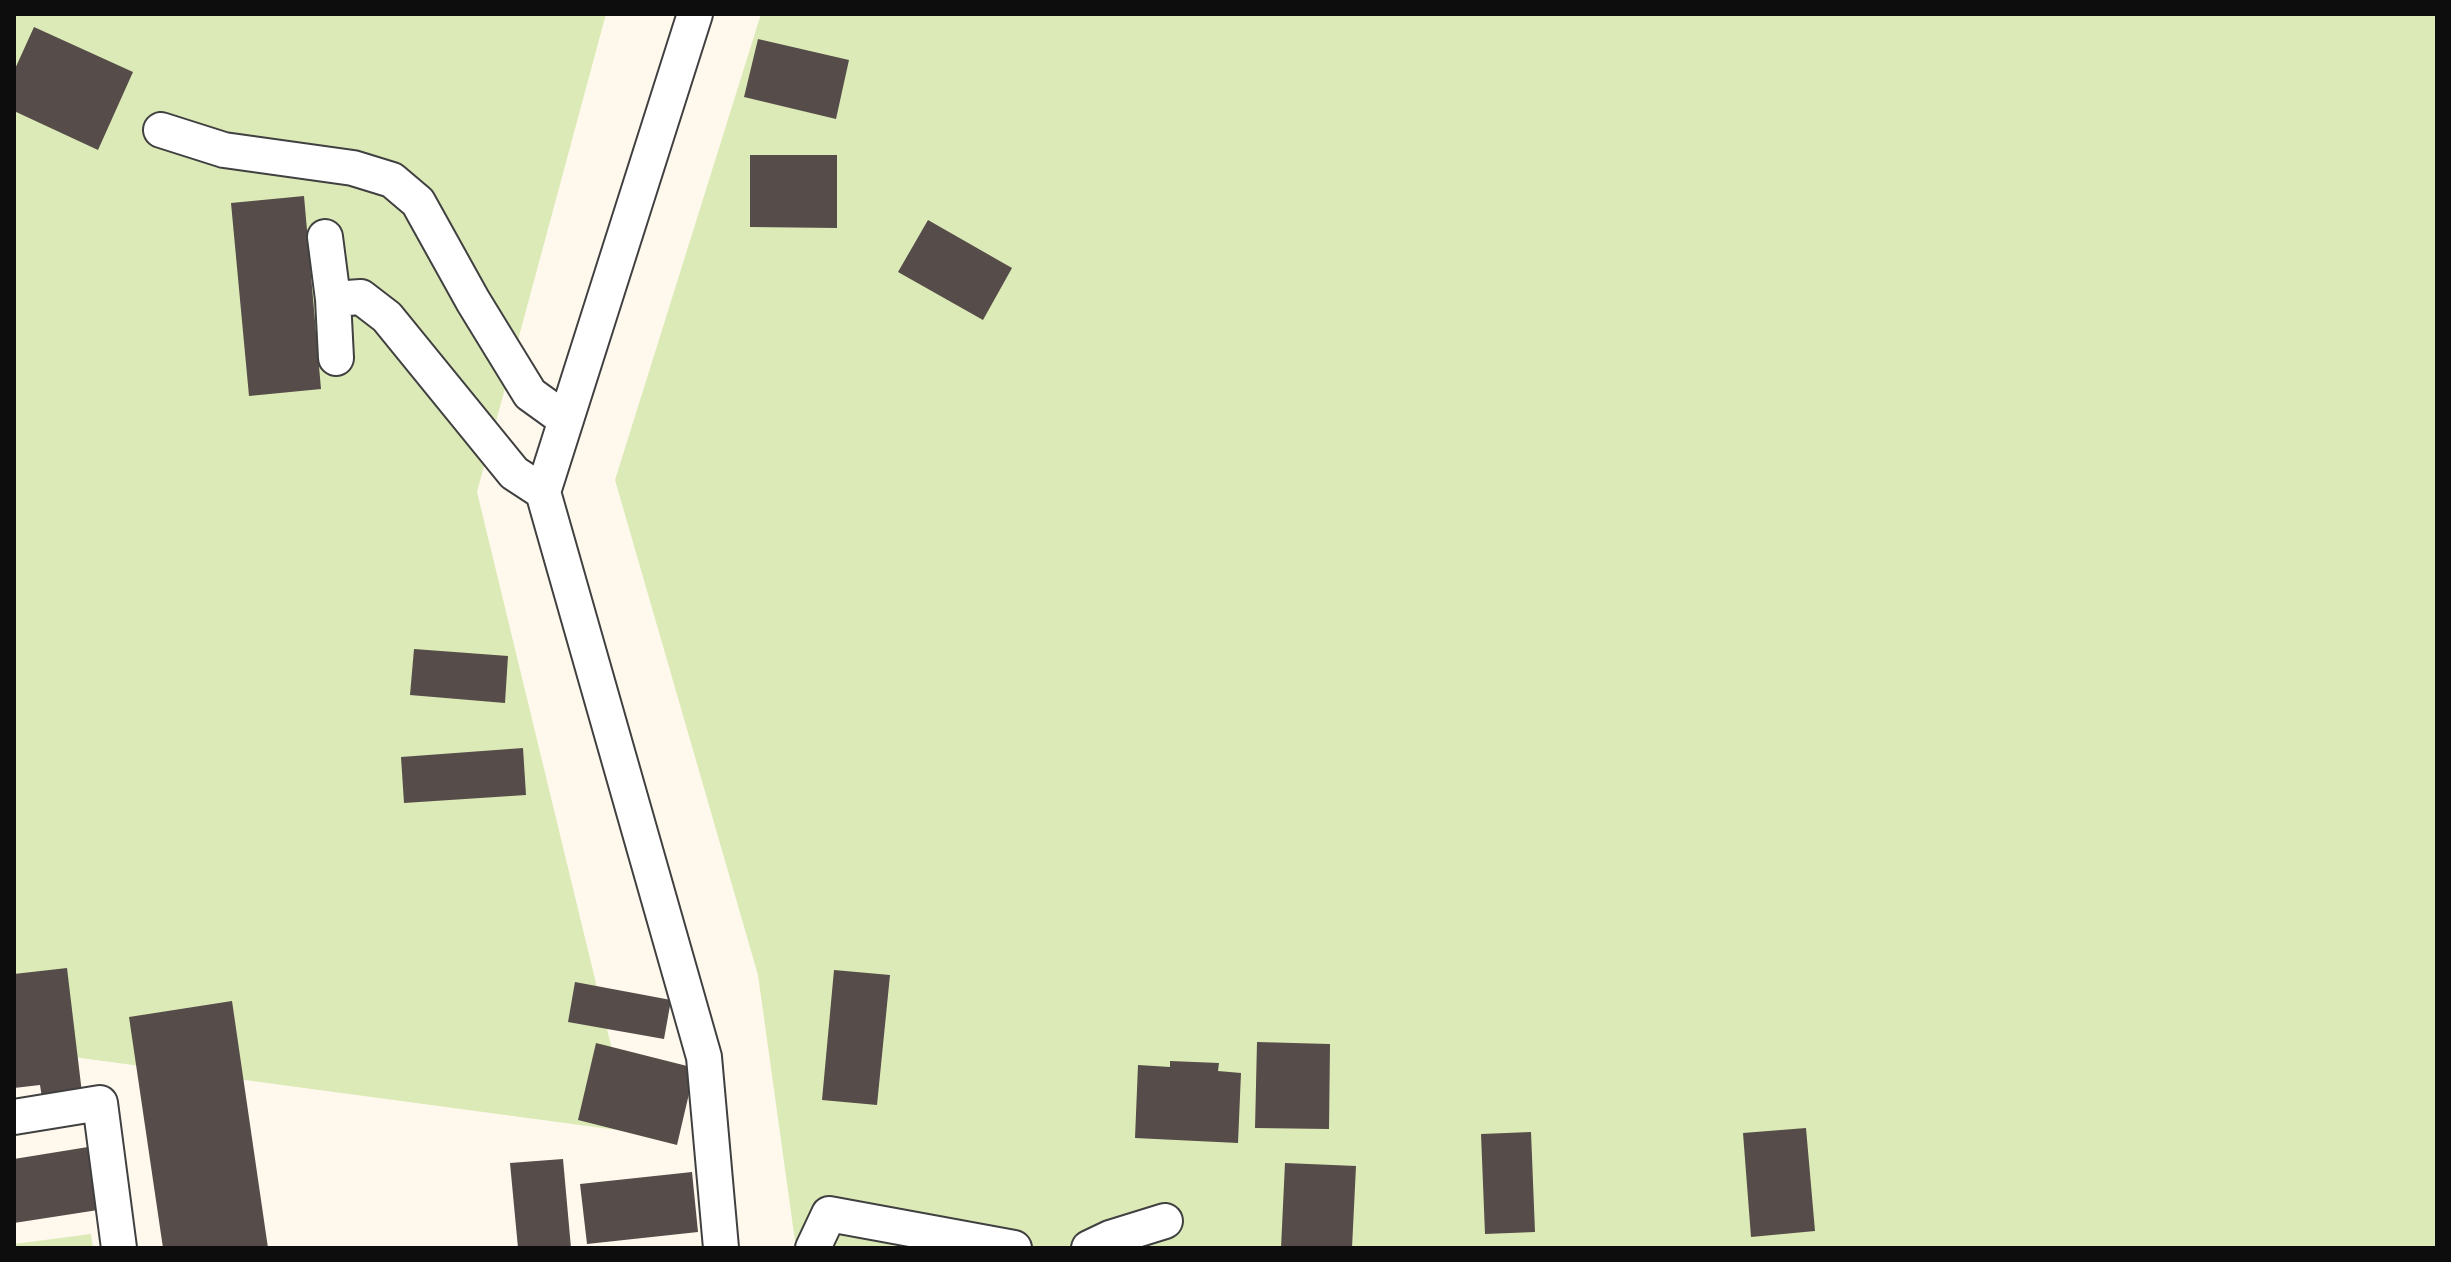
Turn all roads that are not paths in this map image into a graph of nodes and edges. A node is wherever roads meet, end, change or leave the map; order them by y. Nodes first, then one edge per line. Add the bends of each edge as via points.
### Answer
1 (695, 14) edge
2 (161, 130) dead end
3 (325, 237) dead end
4 (333, 299) junction
5 (336, 358) dead end
6 (566, 420) junction
7 (543, 492) junction
8 (14, 1117) edge
9 (1165, 1221) dead end
10 (119, 1248) edge
11 (721, 1248) edge
12 (813, 1248) edge
13 (1014, 1248) edge
14 (1089, 1248) edge

1 - 6 street
2 - 6 street via 224,150 353,168 392,180 418,202 530,394
3 - 4 street
4 - 5 street
4 - 7 street via 361,297 387,317 514,473
6 - 7 street
7 - 11 street via 704,1057
8 - 10 street via 100,1103
9 - 14 street
12 - 13 street via 829,1214

